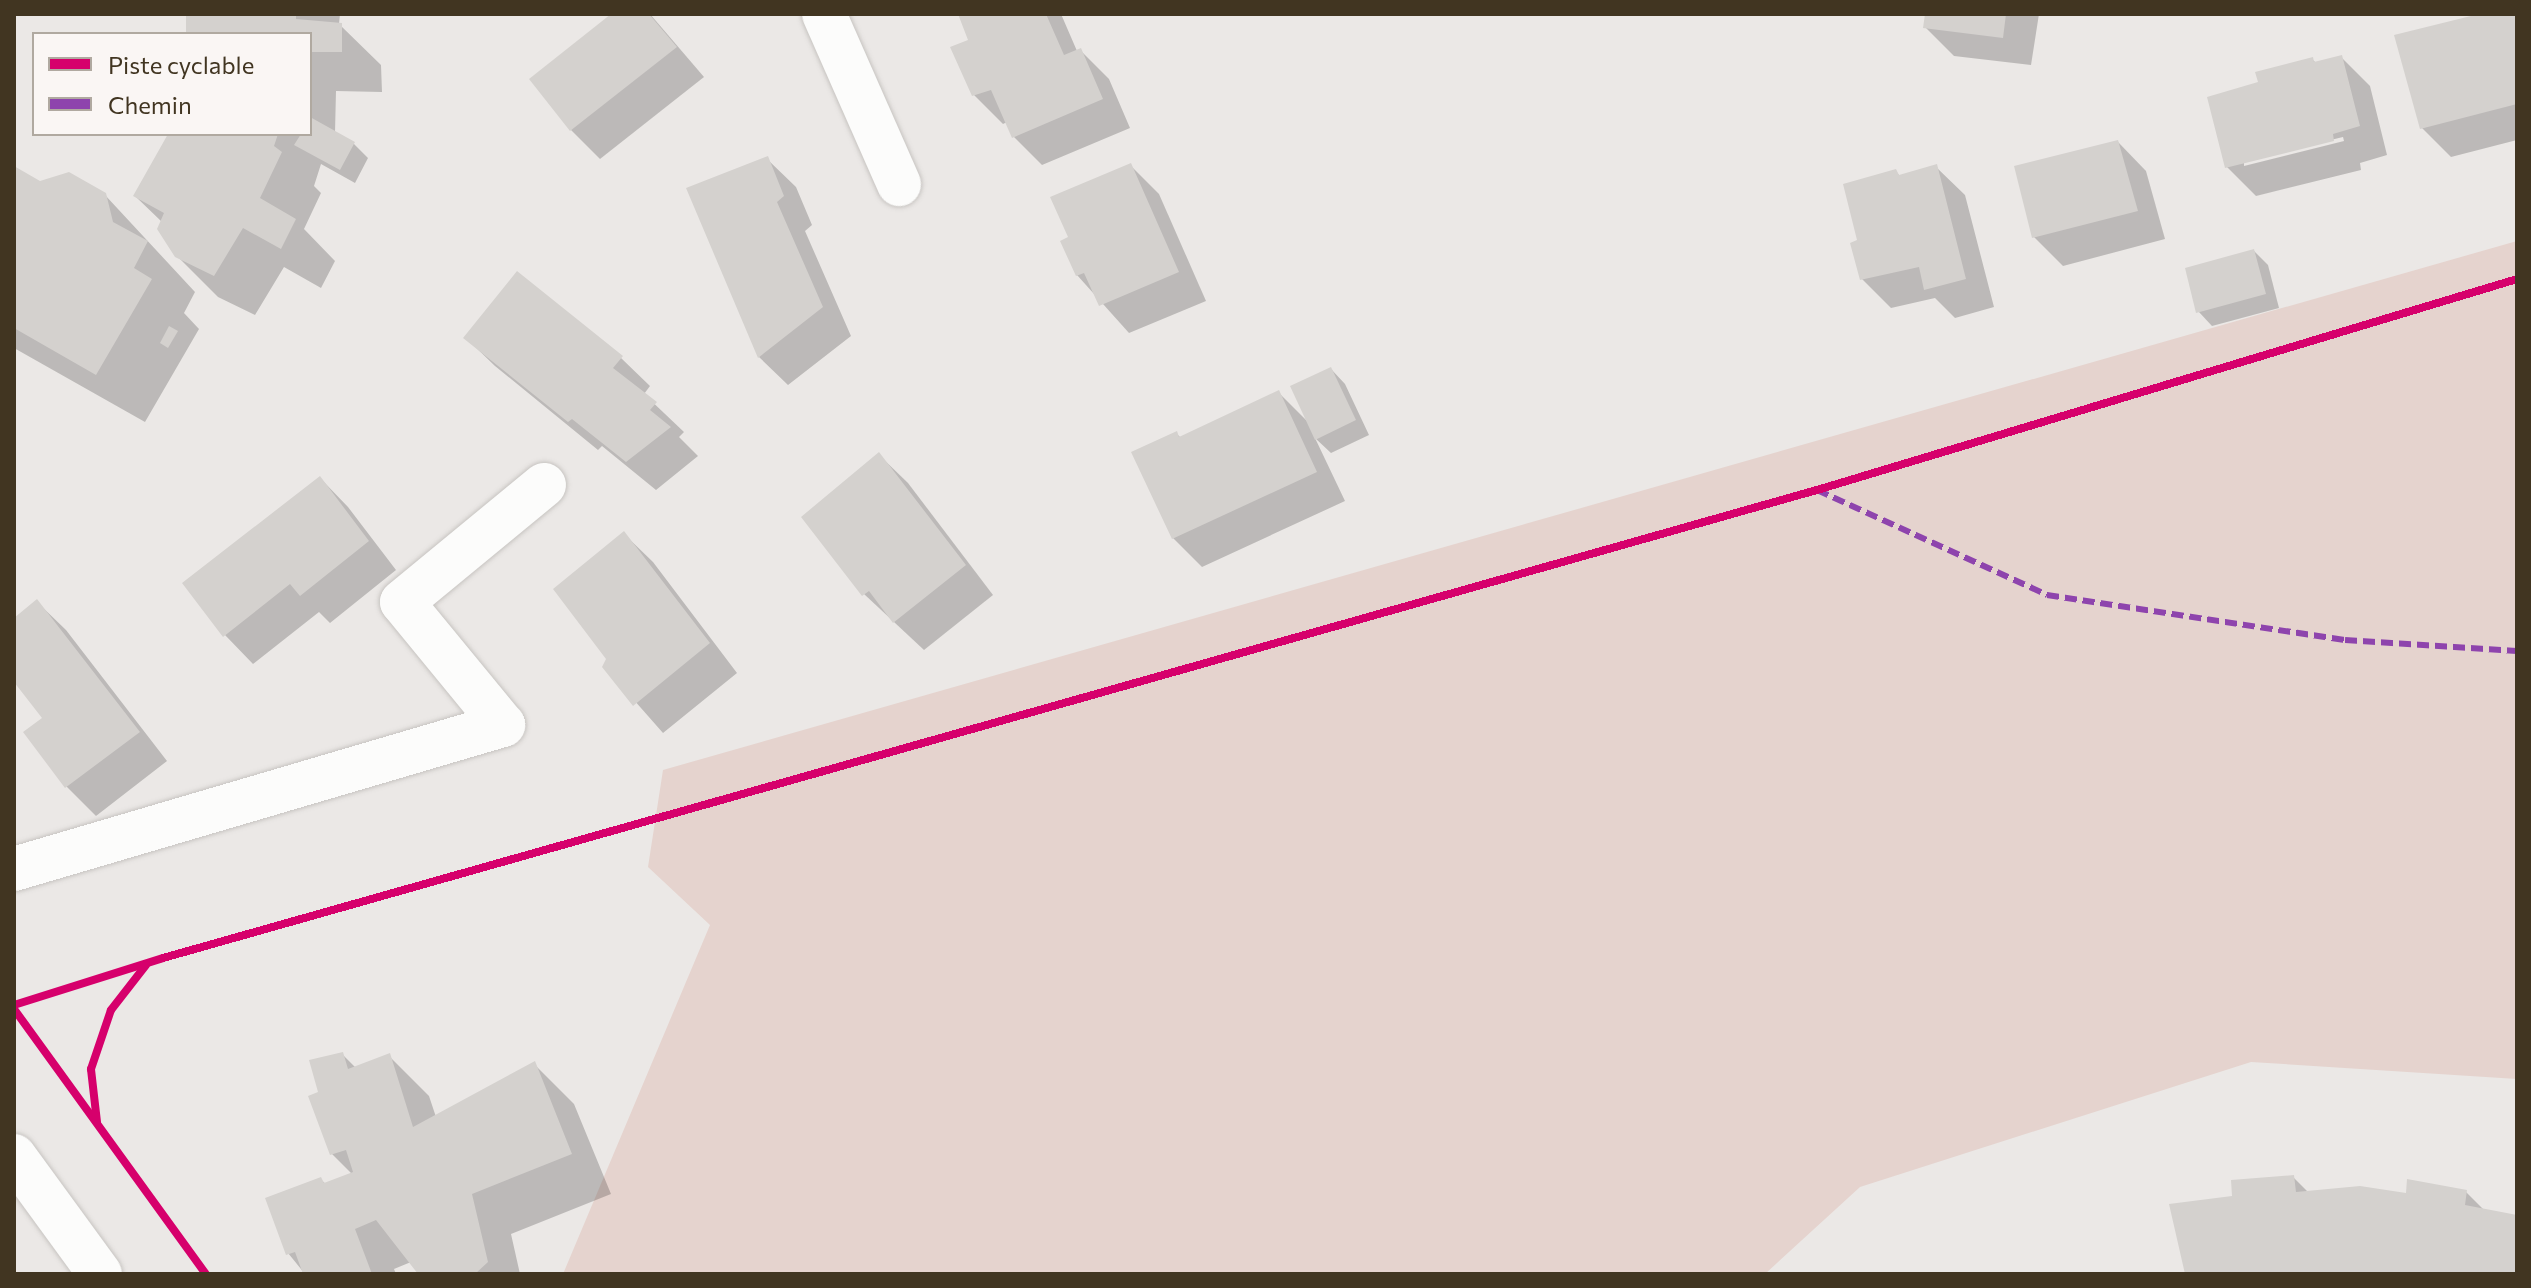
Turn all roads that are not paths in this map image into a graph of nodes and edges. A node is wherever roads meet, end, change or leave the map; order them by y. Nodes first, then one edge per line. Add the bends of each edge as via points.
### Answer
1 (824, 14) edge
2 (899, 184) dead end
3 (544, 485) dead end
4 (14, 869) edge
5 (14, 1156) edge
6 (100, 1274) edge

1 - 2 street
3 - 4 street via 402,602 503,725
5 - 6 street

